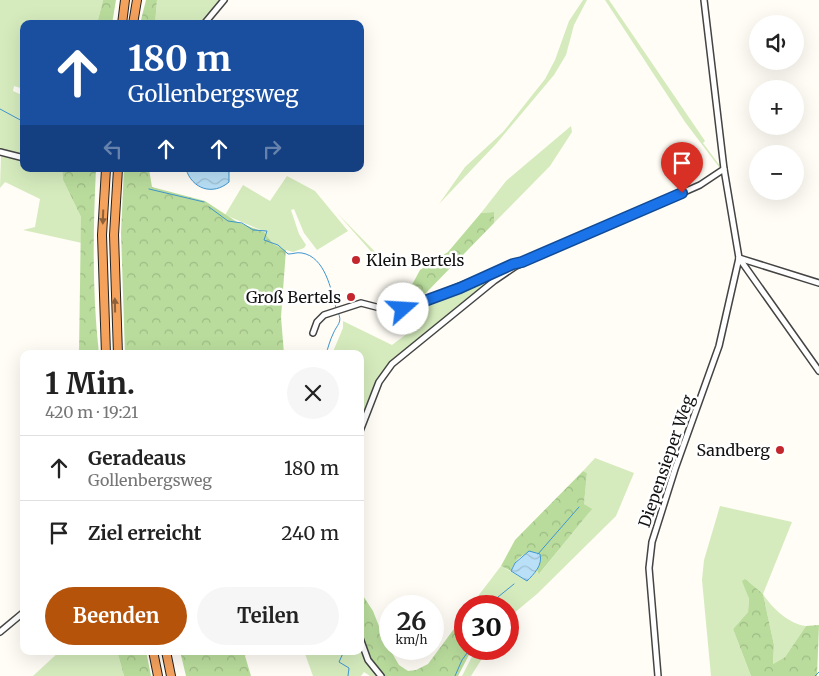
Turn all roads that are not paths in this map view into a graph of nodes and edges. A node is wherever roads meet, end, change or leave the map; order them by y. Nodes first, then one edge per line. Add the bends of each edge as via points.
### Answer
1 (125, 0) edge
2 (137, 0) edge
3 (224, 0) edge
4 (704, 0) edge
5 (122, 20) edge
6 (134, 20) edge
7 (207, 20) edge
8 (0, 152) edge
9 (20, 157) edge
10 (724, 169) junction
11 (106, 172) edge
12 (118, 172) edge
13 (739, 258) junction
14 (522, 262) junction
15 (819, 283) edge
16 (313, 332) dead end
17 (106, 350) edge
18 (118, 350) edge
19 (819, 371) edge
20 (364, 421) edge
21 (20, 615) edge
22 (0, 632) edge
23 (364, 649) edge
24 (154, 655) edge
25 (167, 655) edge
26 (158, 676) edge
27 (171, 676) edge
28 (381, 676) edge
29 (658, 676) edge

1 - 5 highway
2 - 6 highway
3 - 7 street
4 - 10 street
8 - 9 street
10 - 13 street
10 - 14 street via 700,185
11 -> 17 highway via 102,234
18 -> 12 highway via 114,235
13 - 15 street
13 - 19 street
13 - 29 street, Diepensieper Weg via 719,346 652,542 649,568
14 - 16 street via 403,309 384,309 364,303 336,310 321,317
14 - 20 street via 392,364 380,382
21 - 22 street
23 - 28 street
24 - 26 highway
25 - 27 highway

